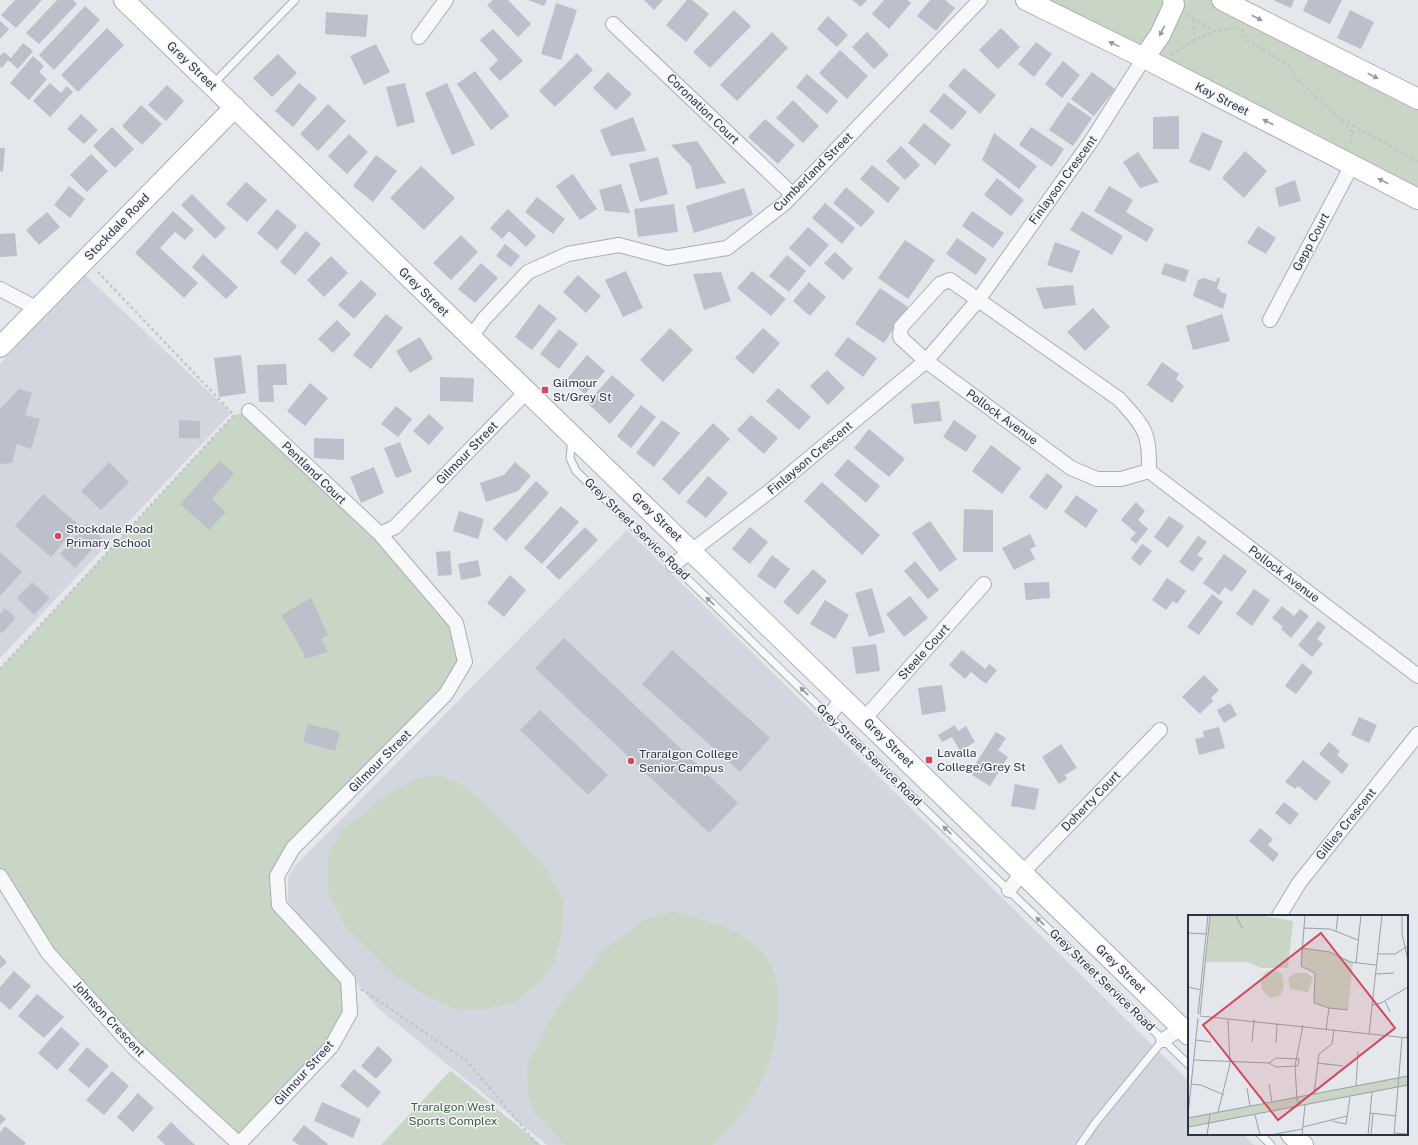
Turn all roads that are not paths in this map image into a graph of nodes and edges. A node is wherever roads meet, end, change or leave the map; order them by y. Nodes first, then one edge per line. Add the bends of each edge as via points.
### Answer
1 (124, 0) edge
2 (295, 0) edge
3 (446, 0) edge
4 (980, 0) edge
5 (1026, 0) edge
6 (1043, 0) edge
7 (1222, 0) edge
8 (1173, 3) edge
9 (1059, 17) junction
10 (613, 24) dead end
11 (419, 38) dead end
12 (1152, 63) junction
13 (212, 85) junction
14 (1418, 99) edge
15 (235, 107) junction
16 (1350, 164) junction
17 (792, 194) junction
18 (1418, 199) edge
19 (0, 289) edge
20 (978, 300) junction
21 (38, 309) junction
22 (1270, 320) dead end
23 (471, 337) junction
24 (0, 347) edge
25 (926, 361) junction
26 (527, 391) junction
27 (249, 411) dead end
28 (572, 435) junction
29 (1149, 471) junction
30 (380, 534) junction
31 (691, 551) junction
32 (673, 565) junction
33 (984, 584) dead end
34 (1418, 676) edge
35 (843, 698) junction
36 (829, 716) junction
37 (864, 719) junction
38 (1160, 730) dead end
39 (1418, 734) edge
40 (1022, 873) junction
41 (0, 876) edge
42 (1009, 890) junction
43 (1280, 915) edge
44 (1185, 1031) edge
45 (1163, 1040) junction
46 (1188, 1064) edge
47 (1261, 1135) edge
48 (1292, 1135) edge
49 (238, 1144) edge
50 (1080, 1145) edge
51 (1271, 1145) edge
52 (1302, 1145) edge

1 - 13 main road, Grey Street
2 - 13 lane
3 - 11 street
4 - 17 street, Cumberland Street
5 - 9 main road, Kay Street
6 - 9 main road
7 -> 14 main road
8 -> 12 main road
12 -> 9 main road, Kay Street
10 - 17 street, Coronation Court
16 -> 12 main road, Kay Street
12 - 20 street, Finlayson Crescent via 1092,140
13 - 15 main road, Grey Street
15 - 21 main road, Stockdale Road
15 - 23 main road, Grey Street
18 -> 16 main road, Kay Street
16 - 22 street, Gepp Court
17 - 23 street, Cumberland Street via 785,203 728,248 668,258 620,245 568,254 528,272 484,319
19 - 21 street
20 - 25 street, Finlayson Crescent
20 - 25 street via 950,280 940,284 901,327 900,337
20 - 29 street via 1119,399 1142,424 1149,446
21 - 24 main road, Stockdale Road
23 - 26 main road, Grey Street
25 - 29 street, Pollock Avenue via 1071,468 1097,479 1121,478
25 - 31 street, Finlayson Crescent via 770,491
26 - 28 main road, Grey Street
26 - 30 street, Gilmour Street via 395,527
27 - 30 street, Pentland Court
28 - 31 main road, Grey Street
28 - 32 lane, Grey Street Service Road via 570,458 576,471
29 - 34 street, Pollock Avenue
30 - 49 street, Gilmour Street via 456,623 465,662 446,694 293,848 276,876 278,905 348,980 350,1013 331,1047
31 - 32 street, Finlayson Crescent
31 - 35 main road, Grey Street
36 -> 32 lane, Grey Street Service Road
33 - 37 street, Steele Court
35 - 36 street
35 - 37 main road, Grey Street
42 -> 36 lane, Grey Street Service Road
37 - 40 main road, Grey Street
38 - 40 street, Doherty Court
39 - 43 street, Gillies Crescent via 1299,883
40 - 42 street, Doherty Court
40 - 44 main road, Grey Street
41 - 49 street, Johnson Crescent via 48,953 134,1048
45 -> 42 lane, Grey Street Service Road
44 - 45 street
45 - 46 lane, Grey Street Service Road
45 - 50 lane
47 - 51 lane
48 - 52 main road

